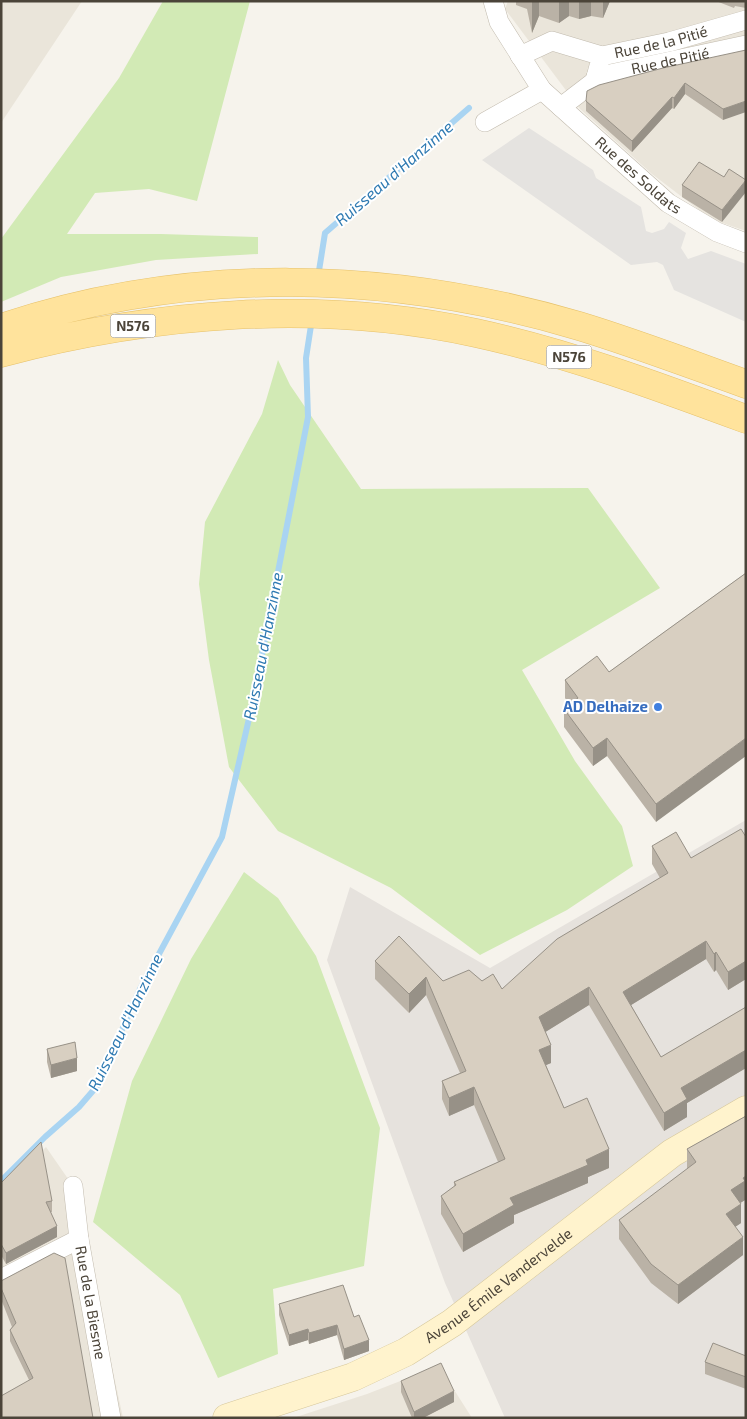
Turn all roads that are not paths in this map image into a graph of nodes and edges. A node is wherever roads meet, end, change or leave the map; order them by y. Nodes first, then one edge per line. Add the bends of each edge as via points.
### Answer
1 (493, 1) edge
2 (746, 20) edge
3 (746, 45) edge
4 (520, 56) junction
5 (602, 56) junction
6 (596, 77) junction
7 (542, 90) junction
8 (561, 107) junction
9 (485, 122) dead end
10 (746, 243) edge
11 (1, 328) edge
12 (1, 353) edge
13 (746, 384) edge
14 (746, 419) edge
15 (746, 1110) edge
16 (73, 1186) dead end
17 (79, 1239) junction
18 (1, 1278) edge
19 (111, 1418) edge
20 (227, 1418) edge

1 - 4 street, Rue des Soldats via 499,22
2 - 5 street, Rue de la Pitié via 669,42
3 - 6 street, Rue de Pitié
4 - 5 street, Rue de la Pitié via 552,41
4 - 7 street, Rue des Soldats
5 - 6 street
6 - 8 street
7 - 8 street, Rue des Soldats
7 - 9 street
8 - 10 street, Rue des Soldats via 668,203 717,232
11 - 13 main road, N576 via 118,297 160,291 272,282 327,282 470,300 569,324
12 - 14 main road, N576 via 86,332 226,315 323,314 386,319 475,333 570,358
15 - 20 main road, Avenue Émile Vandervelde via 672,1153 474,1306 406,1352 353,1377
16 - 17 street, Rue de la Biesme
17 - 18 street
17 - 19 street, Rue de la Biesme

